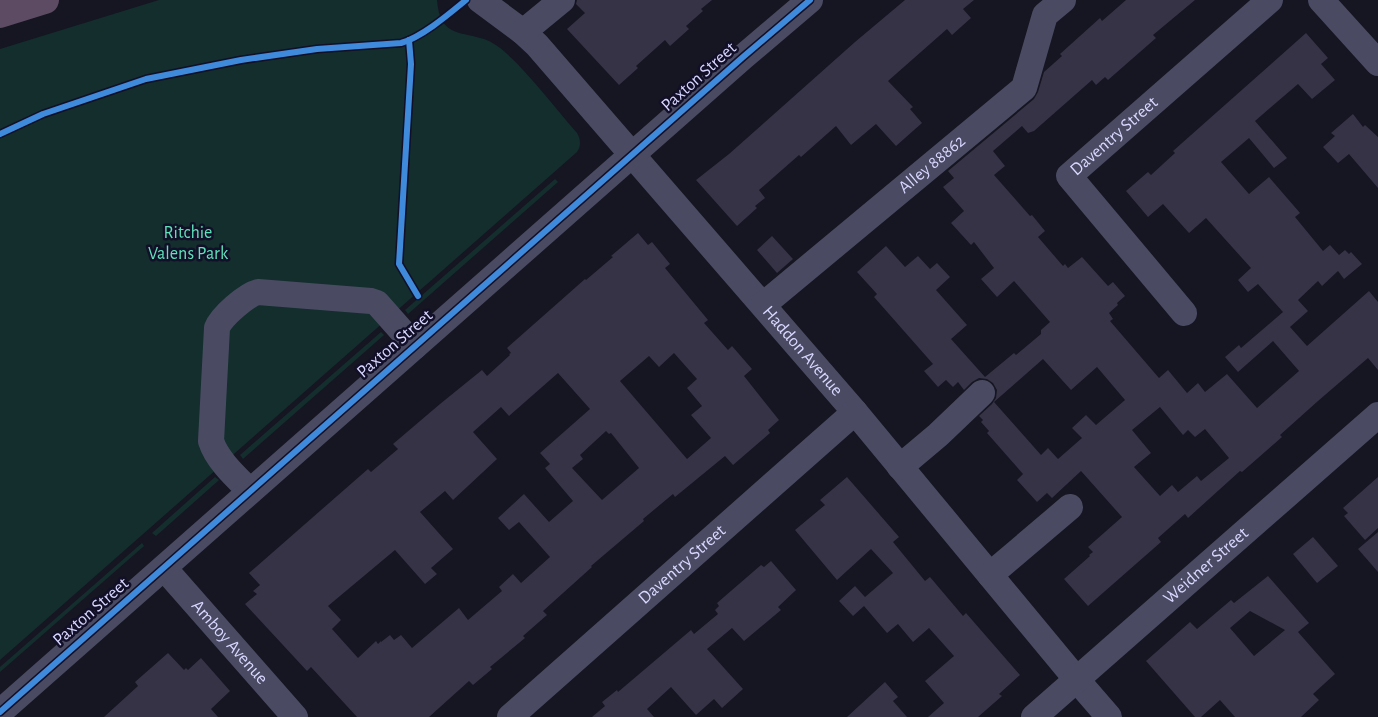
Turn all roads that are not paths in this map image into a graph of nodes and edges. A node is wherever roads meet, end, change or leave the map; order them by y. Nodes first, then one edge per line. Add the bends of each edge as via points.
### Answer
1 (45, 0) edge
2 (480, 0) edge
3 (562, 0) edge
4 (810, 0) edge
5 (1063, 0) edge
6 (1270, 0) edge
7 (1321, 0) edge
8 (0, 14) edge
9 (524, 32) junction
10 (1378, 63) edge
11 (633, 155) junction
12 (763, 305) junction
13 (1184, 313) dead end
14 (415, 346) junction
15 (982, 393) dead end
16 (855, 412) junction
17 (1378, 415) edge
18 (900, 467) junction
19 (250, 491) junction
20 (1070, 507) dead end
21 (164, 568) junction
22 (990, 575) junction
23 (1077, 680) junction
24 (0, 712) edge
25 (295, 717) edge
26 (510, 717) edge
27 (1034, 717) edge
28 (1109, 717) edge

1 - 8 highway
2 - 9 street, Haddon Avenue
3 - 9 street
4 - 11 street, Paxton Street
5 - 12 street, Alley 88862 via 1045,15 1024,88
6 - 13 street, Daventry Street via 1069,176
7 - 10 street
9 - 11 street, Haddon Avenue
11 - 12 street, Haddon Avenue
11 - 14 street, Paxton Street
12 - 16 street, Haddon Avenue
14 - 19 street, Paxton Street
14 - 19 street via 372,301 258,292 251,294 220,321 212,441 225,464
15 - 18 street
16 - 18 street, Haddon Avenue
16 - 26 street, Daventry Street
17 - 23 street, Weidner Street
18 - 22 street, Haddon Avenue
19 - 21 street, Paxton Street
20 - 22 street
21 - 24 street, Paxton Street
21 - 25 street, Amboy Avenue
22 - 23 street, Haddon Avenue
23 - 27 street, Weidner Street
23 - 28 street, Haddon Avenue

